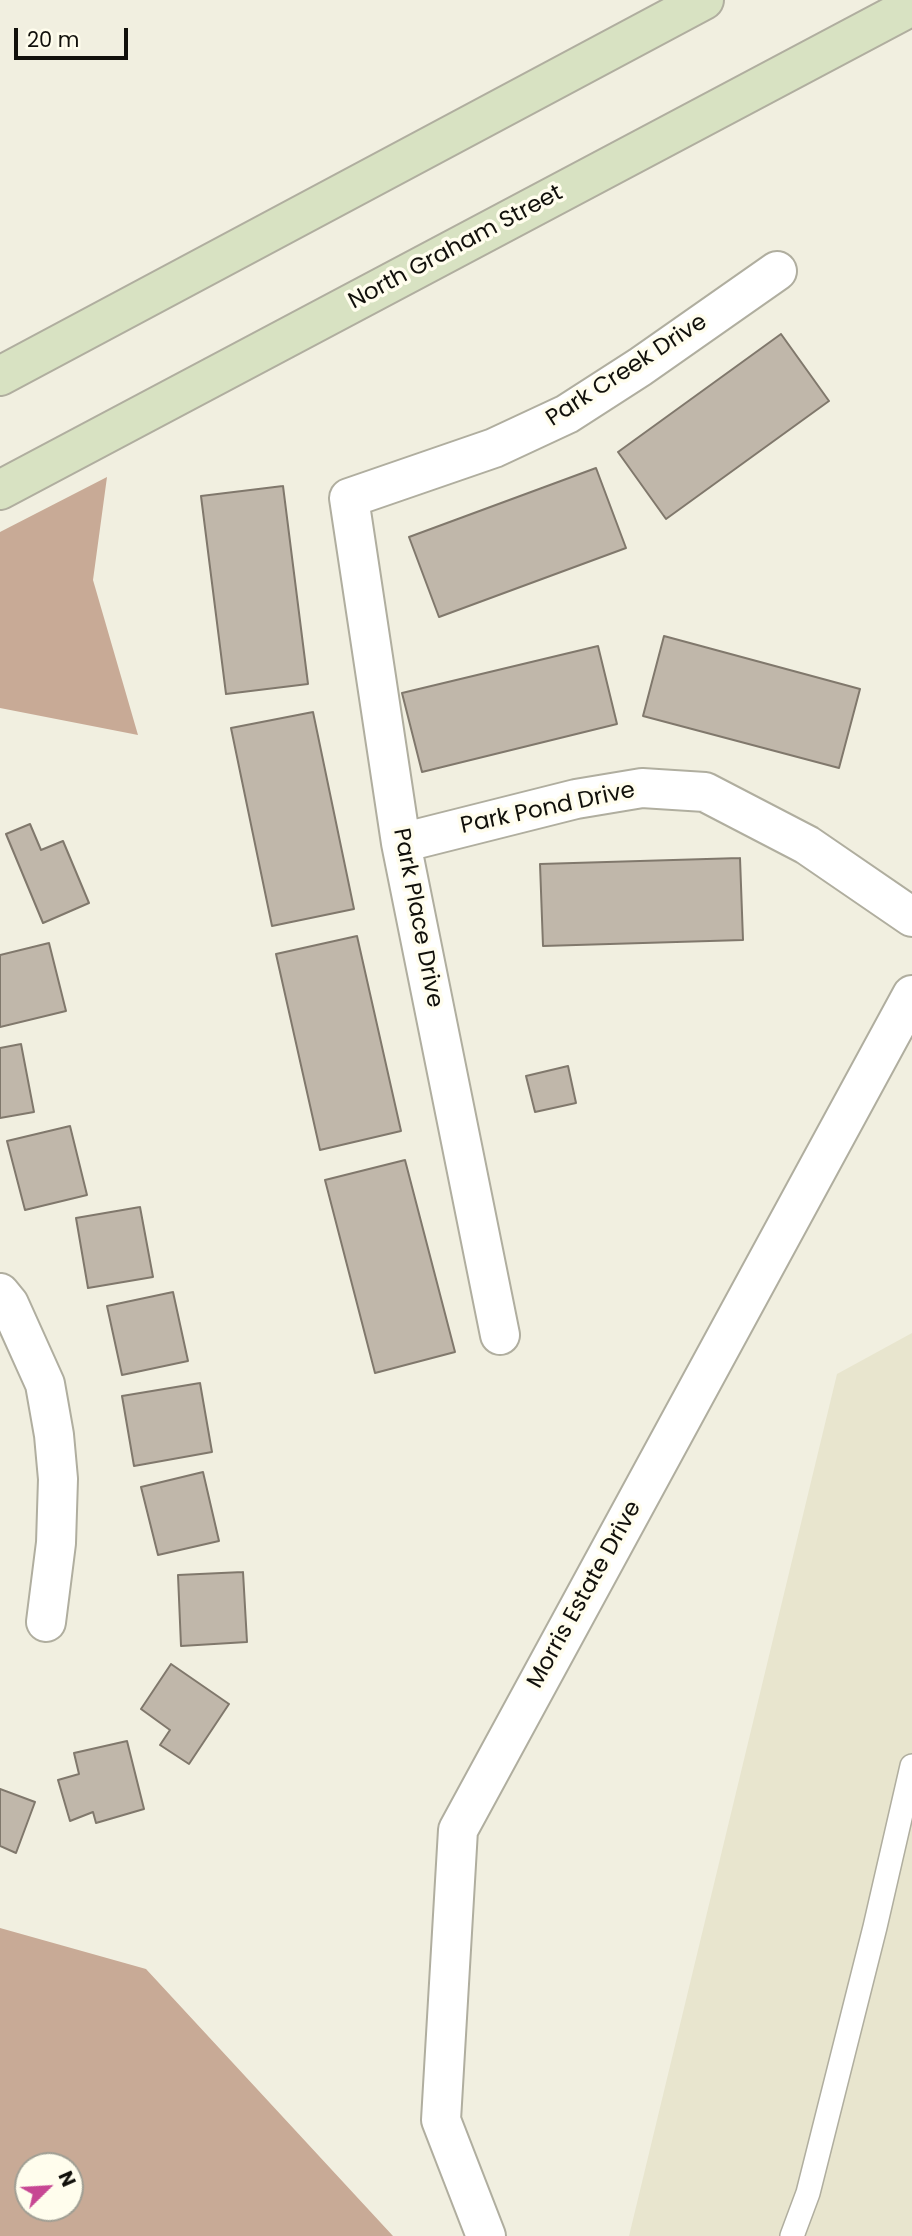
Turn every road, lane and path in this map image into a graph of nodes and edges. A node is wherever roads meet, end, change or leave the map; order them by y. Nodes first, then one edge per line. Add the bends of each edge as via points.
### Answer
1 (704, 0) edge
2 (912, 6) edge
3 (777, 271) dead end
4 (0, 376) edge
5 (0, 490) edge
6 (349, 498) joint
7 (401, 843) junction
8 (912, 917) edge
9 (912, 995) edge
10 (0, 1293) edge
11 (500, 1335) dead end
12 (46, 1622) dead end
13 (912, 1766) edge
14 (486, 2236) edge
15 (792, 2236) edge

1 - 4 main road
2 - 5 main road, North Graham Street
3 - 6 street, Park Creek Drive via 568,414 494,448
6 - 7 street, Park Place Drive
7 - 8 street, Park Pond Drive via 576,799 642,788 705,792 807,845
7 - 11 street, Park Place Drive
9 - 14 street, Morris Estate Drive via 457,1830 441,2120
10 - 12 street via 45,1384 54,1435 56,1544
13 - 15 lane via 808,2193

